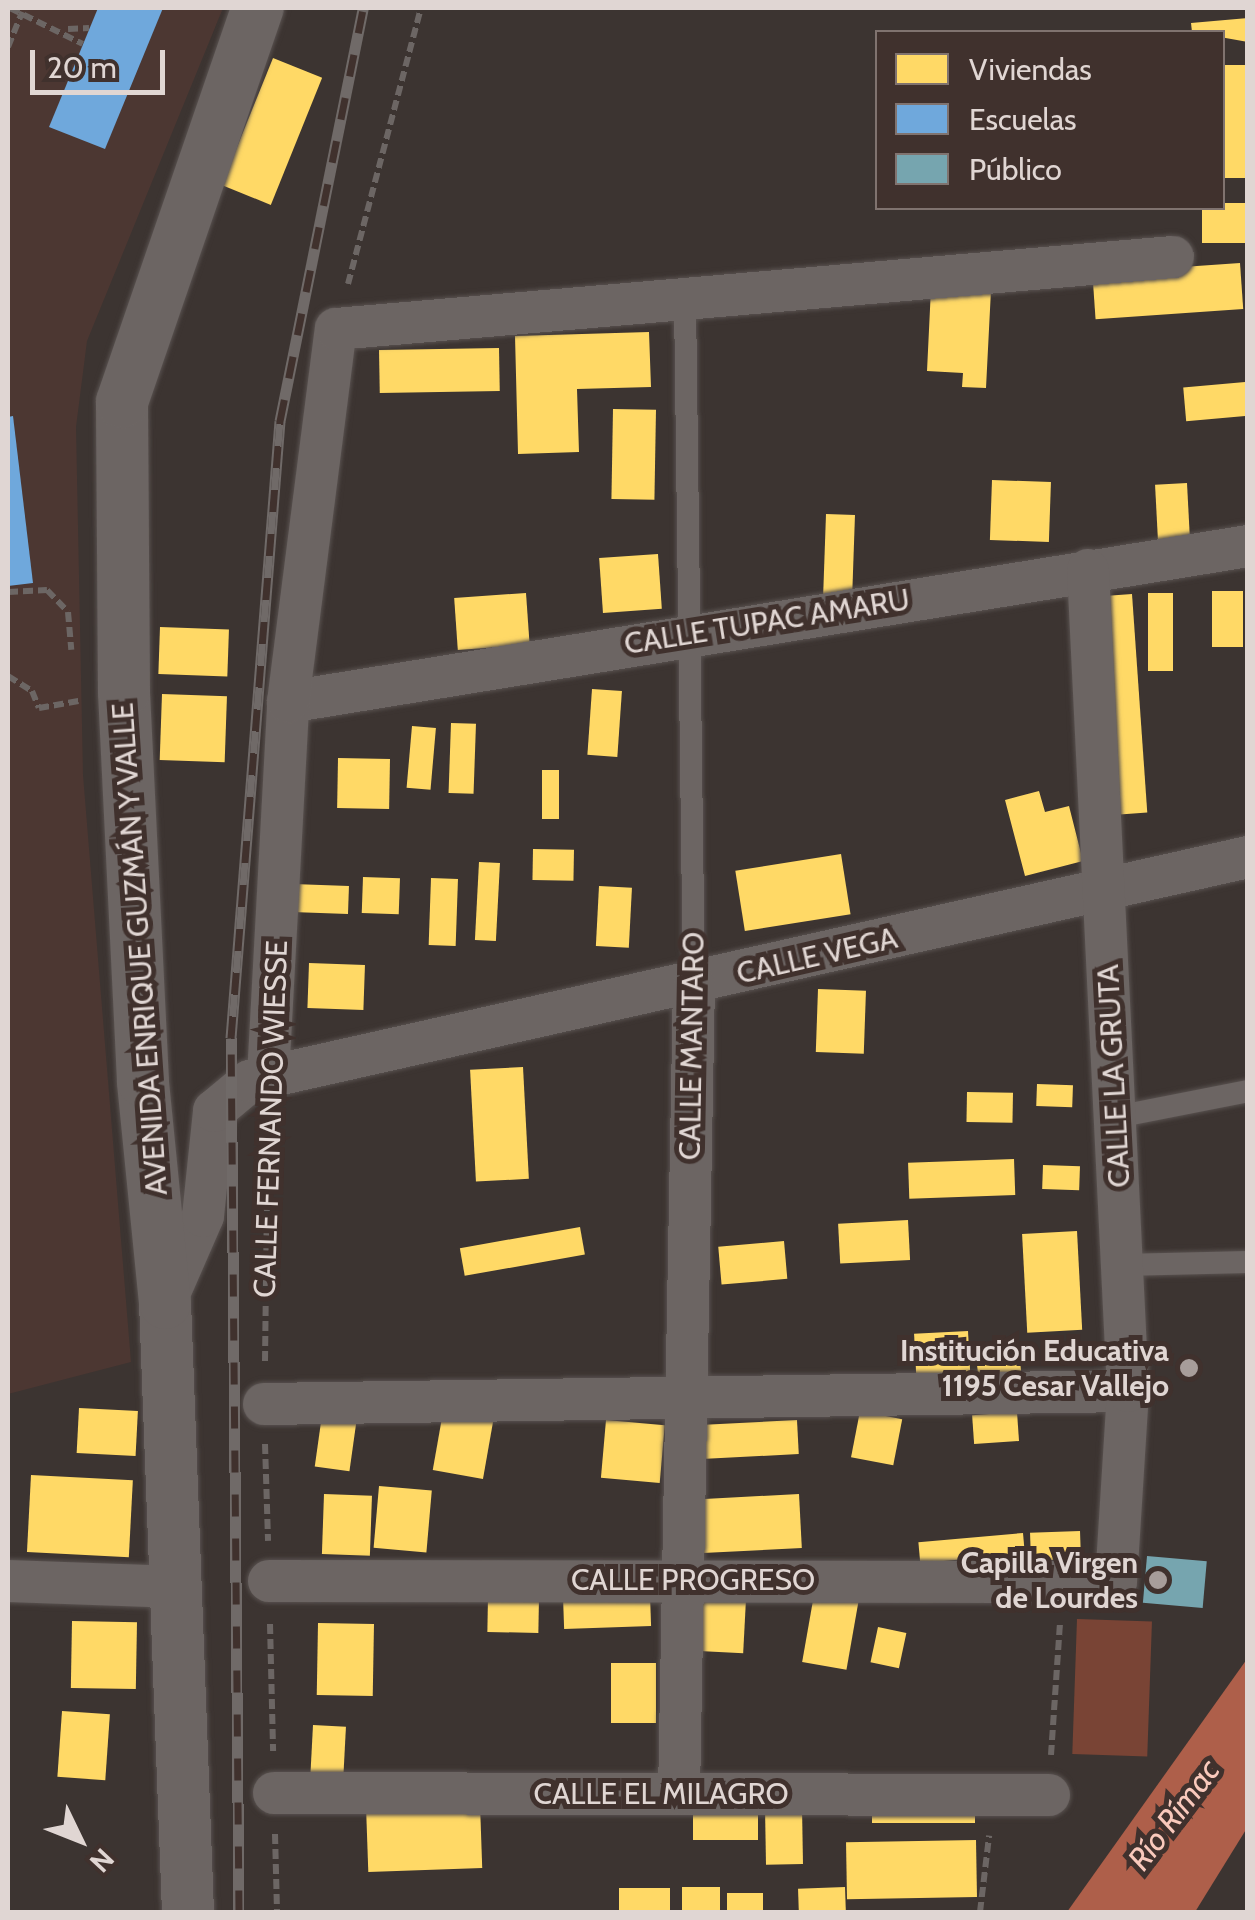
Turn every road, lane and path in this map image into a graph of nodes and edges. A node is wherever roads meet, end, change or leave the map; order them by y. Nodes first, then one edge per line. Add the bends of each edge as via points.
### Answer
1 (10, 8) edge
2 (258, 8) edge
3 (421, 8) edge
4 (22, 12) junction
5 (89, 28) dead end
6 (67, 29) junction
7 (83, 44) dead end
8 (8, 47) edge
9 (1173, 257) dead end
10 (685, 299) junction
11 (336, 329) junction
12 (1248, 546) edge
13 (1088, 570) junction
14 (8, 592) edge
15 (690, 634) junction
16 (72, 665) dead end
17 (8, 676) edge
18 (91, 692) junction
19 (288, 702) junction
20 (1248, 857) edge
21 (1106, 887) junction
22 (694, 985) junction
23 (268, 1076) junction
24 (1248, 1090) edge
25 (1116, 1117) junction
26 (1248, 1262) edge
27 (1123, 1265) junction
28 (165, 1302) junction
29 (1128, 1391) junction
30 (687, 1401) junction
31 (264, 1404) junction
32 (683, 1579) junction
33 (8, 1581) edge
34 (269, 1581) junction
35 (1063, 1582) junction
36 (1116, 1582) joint
37 (178, 1587) junction
38 (274, 1793) junction
39 (679, 1794) junction
40 (994, 1794) junction
41 (1049, 1795) joint
42 (188, 1912) edge
43 (277, 1912) edge
44 (980, 1912) edge

1 - 4 path
2 - 18 street, AVENIDA ENRIQUE GUZMÁN Y VALLE via 122,402
3 - 11 path
4 - 6 path
4 - 8 path
5 - 6 path
6 - 7 path
9 - 10 street
10 - 11 street
10 - 15 lane, CALLE MANTARO
11 - 19 street, CALLE FERNANDO WIESSE
12 - 13 street, CALLE TUPAC AMARU
13 - 15 street, CALLE TUPAC AMARU
13 - 21 street, CALLE LA GRUTA
14 - 16 path via 48,590 68,612
15 - 19 street, CALLE TUPAC AMARU
15 - 22 lane, CALLE MANTARO
17 - 18 path via 32,691 39,708
18 - 28 street, AVENIDA ENRIQUE GUZMÁN Y VALLE
19 - 23 street, CALLE FERNANDO WIESSE
20 - 21 street, CALLE VEGA
21 - 22 street, CALLE VEGA
21 - 25 street, CALLE LA GRUTA
22 - 23 street, CALLE VEGA
22 - 30 street, CALLE MANTARO
23 - 28 street, CALLE VEGA via 234,1090 214,1111 203,1216
23 - 31 path, CALLE FERNANDO WIESSE
24 - 25 lane
25 - 27 street, CALLE LA GRUTA
26 - 27 lane
27 - 29 street, CALLE LA GRUTA
28 - 37 street, AVENIDA ENRIQUE GUZMÁN Y VALLE
29 - 30 street
29 - 36 street, CALLE LA GRUTA
30 - 31 street
30 - 32 street, CALLE MANTARO
31 - 34 path, CALLE FERNANDO WIESSE
32 - 34 street, CALLE PROGRESO
32 - 35 street, CALLE PROGRESO
32 - 39 street, CALLE MANTARO
33 - 37 street
34 - 38 path, CALLE FERNANDO WIESSE
35 - 36 street, CALLE PROGRESO
35 - 41 path
37 - 42 street, AVENIDA ENRIQUE GUZMÁN Y VALLE
38 - 39 street, CALLE EL MILAGRO
38 - 43 path, CALLE FERNANDO WIESSE
39 - 40 street, CALLE EL MILAGRO
40 - 41 street, CALLE EL MILAGRO
40 - 44 path

